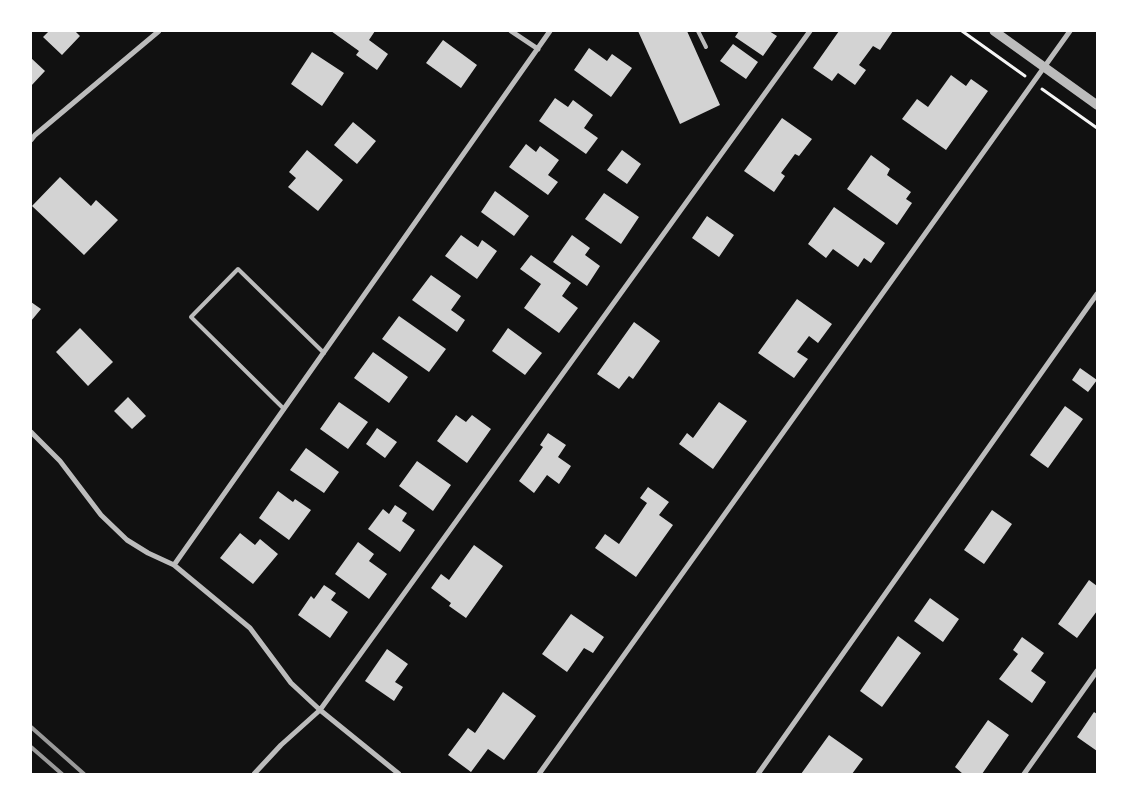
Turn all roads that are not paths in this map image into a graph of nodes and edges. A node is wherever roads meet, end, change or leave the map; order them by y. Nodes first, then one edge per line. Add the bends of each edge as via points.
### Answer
1 (159, 31) edge
2 (511, 31) edge
3 (550, 31) edge
4 (698, 31) edge
5 (810, 31) edge
6 (994, 31) edge
7 (1070, 31) edge
8 (706, 47) dead end
9 (538, 49) junction
10 (1044, 67) junction
11 (1097, 105) edge
12 (31, 140) edge
13 (1097, 294) edge
14 (324, 353) junction
15 (284, 409) junction
16 (31, 432) edge
17 (174, 565) junction
18 (1097, 671) edge
19 (320, 710) junction
20 (254, 774) edge
21 (399, 774) edge
22 (539, 774) edge
23 (758, 774) edge
24 (1024, 774) edge

1 - 12 street
2 - 9 street
3 - 9 street
4 - 8 lane
5 - 19 street
6 - 10 street
7 - 10 street
9 - 14 street
10 - 11 street
10 - 22 street
13 - 23 street
14 - 15 street
14 - 15 lane via 238,269 191,318
15 - 17 street
16 - 17 street via 60,461 101,515 127,540
17 - 19 street via 250,628 292,683
18 - 24 street
19 - 20 street
19 - 21 street

